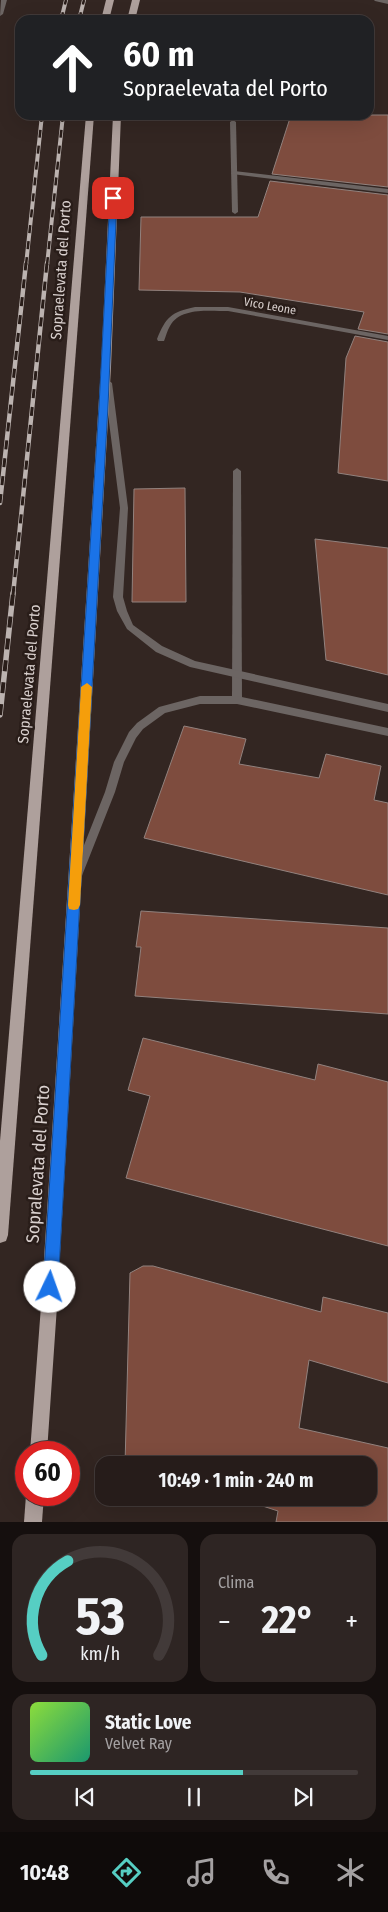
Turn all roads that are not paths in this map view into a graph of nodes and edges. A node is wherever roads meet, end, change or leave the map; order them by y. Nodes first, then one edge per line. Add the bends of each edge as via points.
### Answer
1 (4, 0) edge
2 (110, 0) edge
3 (136, 0) edge
4 (377, 0) edge
5 (388, 2) edge
6 (0, 14) edge
7 (106, 15) edge
8 (132, 15) edge
9 (90, 120) edge
10 (117, 120) edge
11 (233, 122) dead end
12 (234, 173) junction
13 (388, 191) edge
14 (235, 212) dead end
15 (388, 338) edge
16 (161, 339) dead end
17 (106, 367) junction
18 (237, 471) dead end
19 (238, 674) junction
20 (237, 700) junction
21 (388, 708) edge
22 (388, 732) edge
23 (75, 878) junction
24 (0, 1235) edge
25 (39, 1441) edge
26 (34, 1506) edge
27 (32, 1522) edge

1 - 6 street
2 - 7 main road
3 - 8 main road
4 - 5 street
9 - 24 main road, Sopraelevata del Porto
10 - 17 main road
11 - 12 street
12 - 13 street
12 - 14 street
15 - 16 street, Vico Leone via 228,310 203,309 179,313 167,323
17 - 19 street via 124,508 118,590 122,611 130,627 159,649 193,664
17 - 23 main road
18 - 19 street
19 - 20 street
19 - 21 street
20 - 22 street
20 - 23 street via 200,700 183,704 162,710 140,726 119,762
23 - 25 main road, Sopralevata del Porto
26 - 27 main road

